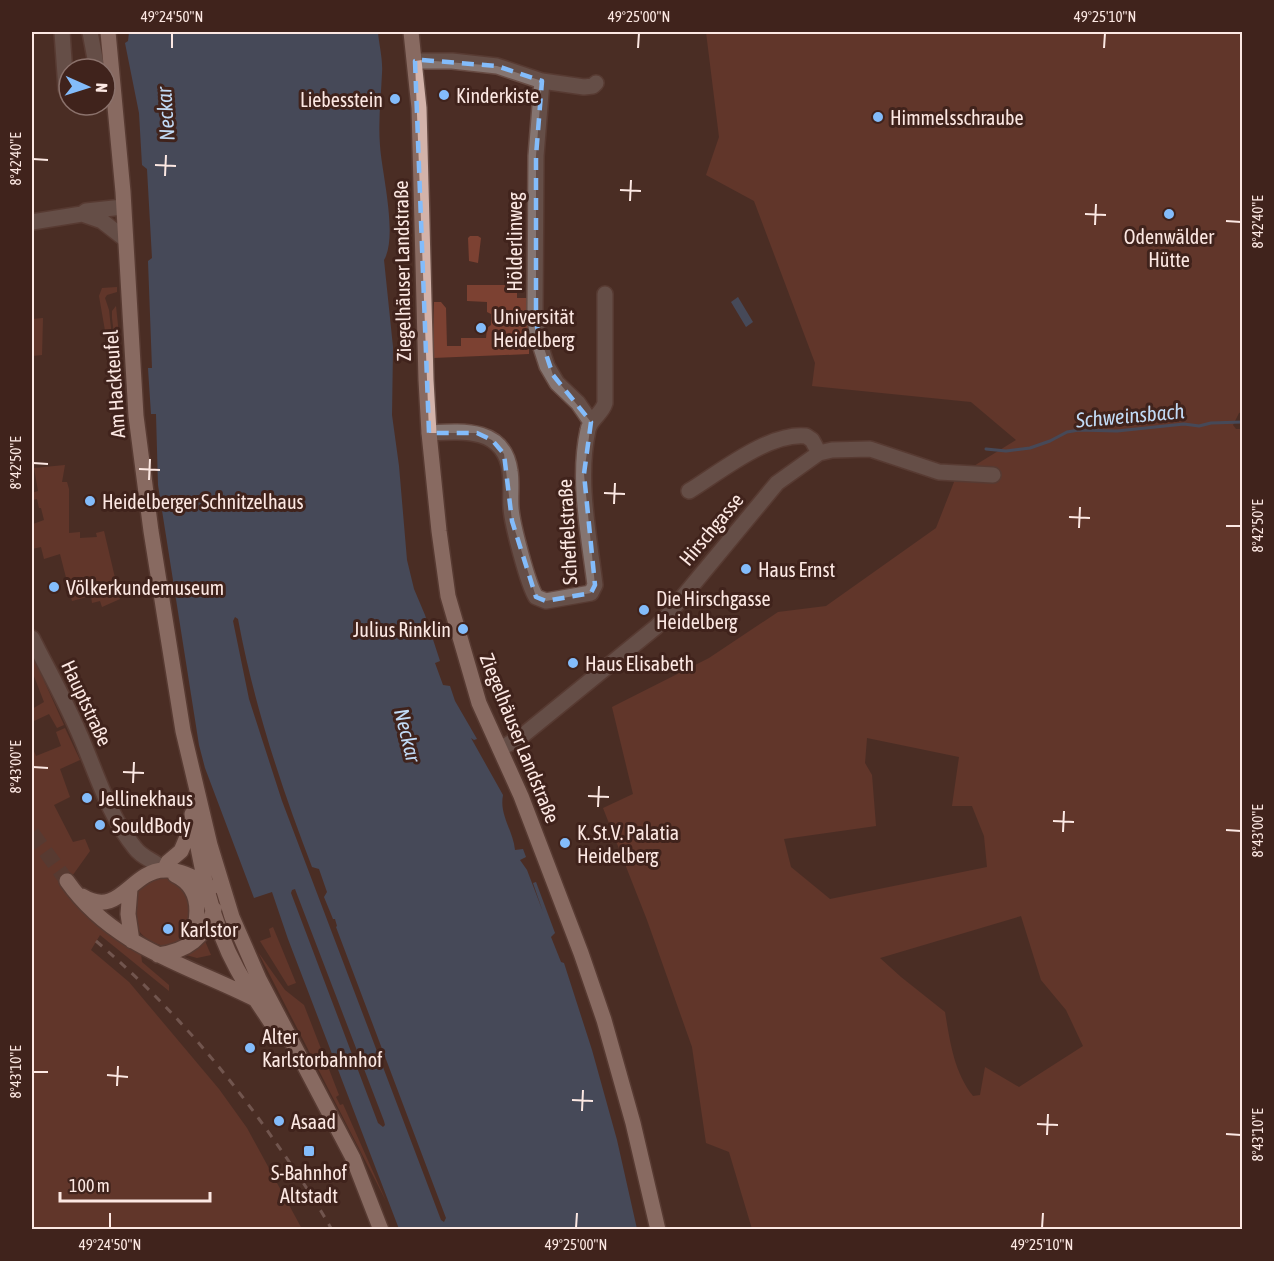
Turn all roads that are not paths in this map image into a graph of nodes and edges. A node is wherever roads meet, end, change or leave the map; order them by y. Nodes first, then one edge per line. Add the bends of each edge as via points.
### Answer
1 (62, 32) edge
2 (90, 32) edge
3 (108, 32) edge
4 (411, 32) edge
5 (65, 57) edge
6 (95, 57) edge
7 (108, 57) edge
8 (415, 61) junction
9 (542, 81) junction
10 (596, 82) dead end
11 (112, 117) edge
12 (123, 207) junction
13 (82, 214) junction
14 (32, 222) edge
15 (126, 239) junction
16 (605, 294) dead end
17 (591, 422) junction
18 (429, 433) junction
19 (819, 453) junction
20 (993, 474) dead end
21 (689, 491) dead end
22 (32, 638) edge
23 (183, 731) junction
24 (500, 749) junction
25 (194, 822) junction
26 (164, 870) junction
27 (130, 889) junction
28 (217, 889) junction
29 (213, 912) junction
30 (132, 941) junction
31 (189, 945) junction
32 (158, 955) junction
33 (256, 1000) junction
34 (380, 1230) edge
35 (658, 1230) edge

1 - 5 street
2 - 6 street
3 - 7 main road, Am Hackteufel
4 - 8 main road, Ziegelhäuser Landstraße
8 - 9 street via 497,66
8 - 18 main road, Ziegelhäuser Landstraße
9 - 10 street via 589,87
9 - 17 street, Hölderlinweg via 536,156 537,335 553,375
11 - 12 main road, Am Hackteufel
12 - 13 street
12 - 15 main road, Am Hackteufel
13 - 14 street
13 - 15 street via 102,221
15 - 23 main road, Am Hackteufel via 136,416
16 - 17 street, Scheffelstraße via 606,398 603,411
17 - 18 street, Scheffelstraße via 584,474 594,588 591,593 546,601 534,594 512,521 510,469 499,446 485,436 467,431
18 - 24 main road, Ziegelhäuser Landstraße via 448,596 470,679
19 - 20 street, Hirschgasse via 870,449 939,472
19 - 21 street, Hirschgasse via 806,436 783,439 752,452
19 - 24 street, Hirschgasse via 777,483 656,627 522,736
22 - 26 street, Hauptstraße via 119,824 137,851
23 - 25 main road, Am Hackteufel via 184,765
23 - 28 main road, Am Hackteufel
24 - 35 main road, Ziegelhäuser Landstraße via 553,878 604,1020
25 - 26 main road via 181,851
25 - 28 main road, Am Hackteufel
26 - 27 main road via 144,877
26 - 28 main road via 187,874
26 - 31 main road via 179,877 195,898 197,918
27 - 30 main road
27 - 30 main road via 110,902 99,903 82,895 67,881 81,901
28 - 29 main road, Am Hackteufel
28 - 34 main road via 362,1178
29 - 31 main road via 203,932
29 - 33 main road, Am Hackteufel via 236,969
30 - 32 main road
31 - 32 main road via 174,953
32 - 33 main road
33 - 34 main road, Am Hackteufel via 303,1080

